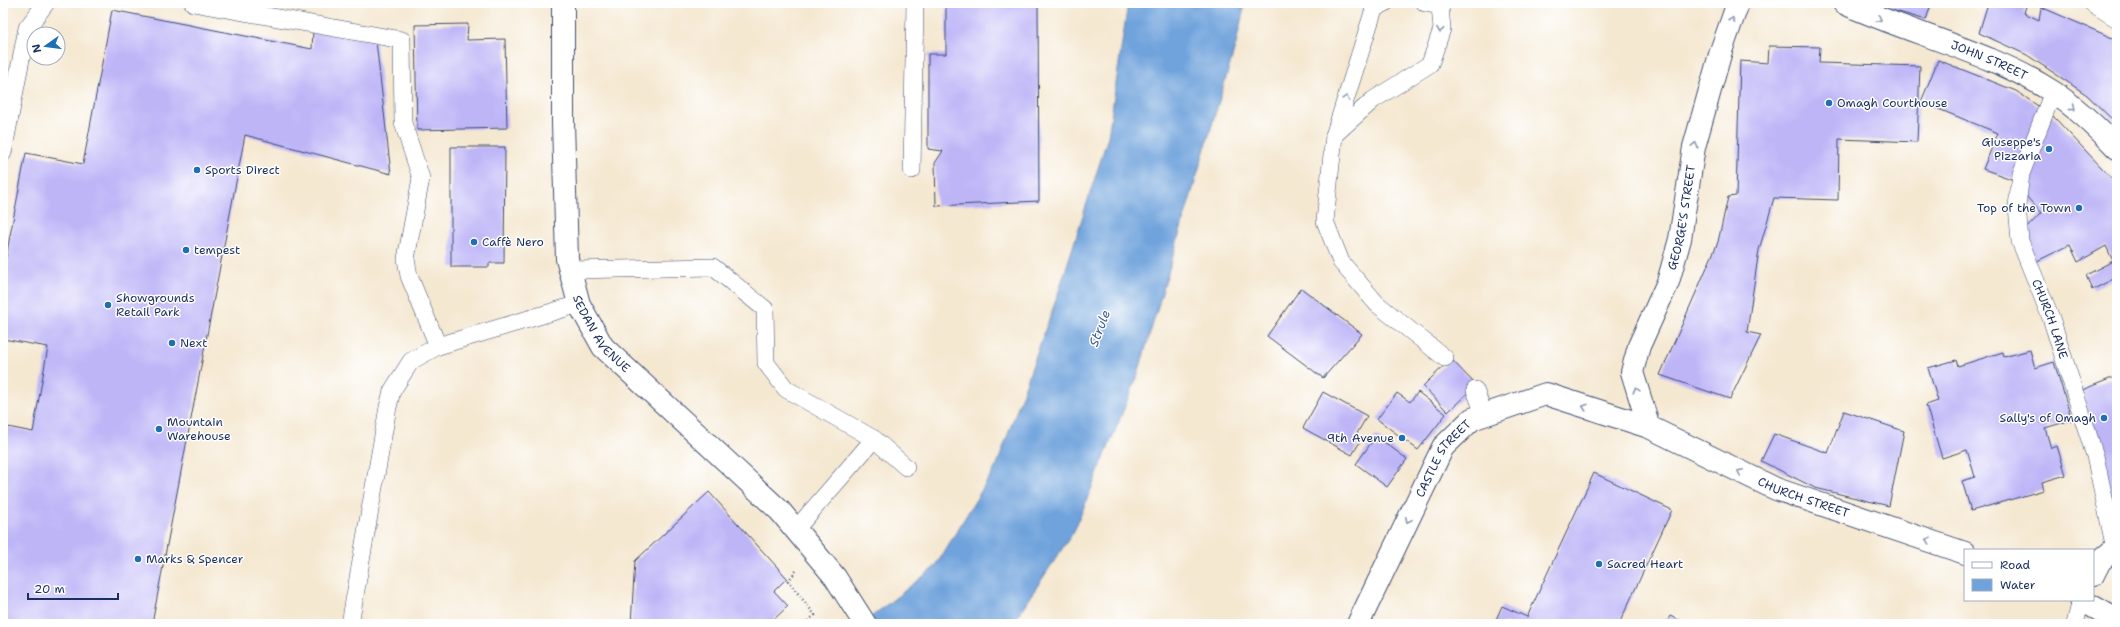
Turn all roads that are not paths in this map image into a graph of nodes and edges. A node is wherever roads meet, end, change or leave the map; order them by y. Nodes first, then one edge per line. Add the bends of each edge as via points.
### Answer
1 (46, 3) edge
2 (193, 3) edge
3 (563, 3) edge
4 (915, 3) edge
5 (1385, 3) edge
6 (1426, 3) edge
7 (1738, 3) edge
8 (1844, 3) edge
9 (2092, 3) edge
10 (2117, 19) edge
11 (2053, 92) junction
12 (1334, 136) junction
13 (2117, 148) edge
14 (3, 153) edge
15 (912, 170) dead end
16 (571, 270) junction
17 (580, 304) junction
18 (438, 346) junction
19 (1445, 358) dead end
20 (1475, 390) dead end
21 (1484, 414) junction
22 (1649, 427) junction
23 (874, 439) junction
24 (906, 467) dead end
25 (796, 529) junction
26 (2116, 548) edge
27 (1964, 553) edge
28 (2094, 573) edge
29 (2081, 601) edge
30 (2083, 601) edge
31 (2117, 620) edge
32 (350, 624) edge
33 (865, 624) edge
34 (1358, 624) edge
35 (2075, 624) edge

1 - 14 lane via 27,28
2 - 18 lane via 402,40 403,123 421,178 406,259 409,276
3 - 16 street, SEDAN AVENUE via 567,259
4 - 15 lane
12 -> 5 lane via 1374,9
6 -> 12 lane via 1440,6 1442,29 1430,64 1373,100
22 -> 7 street, GEORGE'S STREET via 1632,372 1639,346 1668,282 1680,239 1694,147 1721,51
8 -> 11 street, JOHN STREET via 1883,21 2004,65
9 - 10 lane
11 -> 13 street, JOHN STREET via 2092,122
11 - 26 lane, CHURCH LANE via 2021,174 2017,206 2020,241 2051,318 2096,456
12 - 19 lane via 1325,221 1341,262 1377,304
16 - 17 street, SEDAN AVENUE
16 - 23 lane via 714,267 765,309 766,363 786,389
17 - 18 lane
17 - 25 street, SEDAN AVENUE via 603,347 780,511
18 - 32 lane via 411,361 391,396
20 - 21 lane
22 -> 21 street, CASTLE STREET via 1546,394
21 -> 34 street, CASTLE STREET via 1472,419 1443,447
27 -> 22 street, CHURCH STREET via 1776,489
23 - 24 lane
23 - 25 lane
25 - 33 street, SEDAN AVENUE via 835,577
26 - 28 street via 2100,561
29 - 35 lane
30 - 31 street

